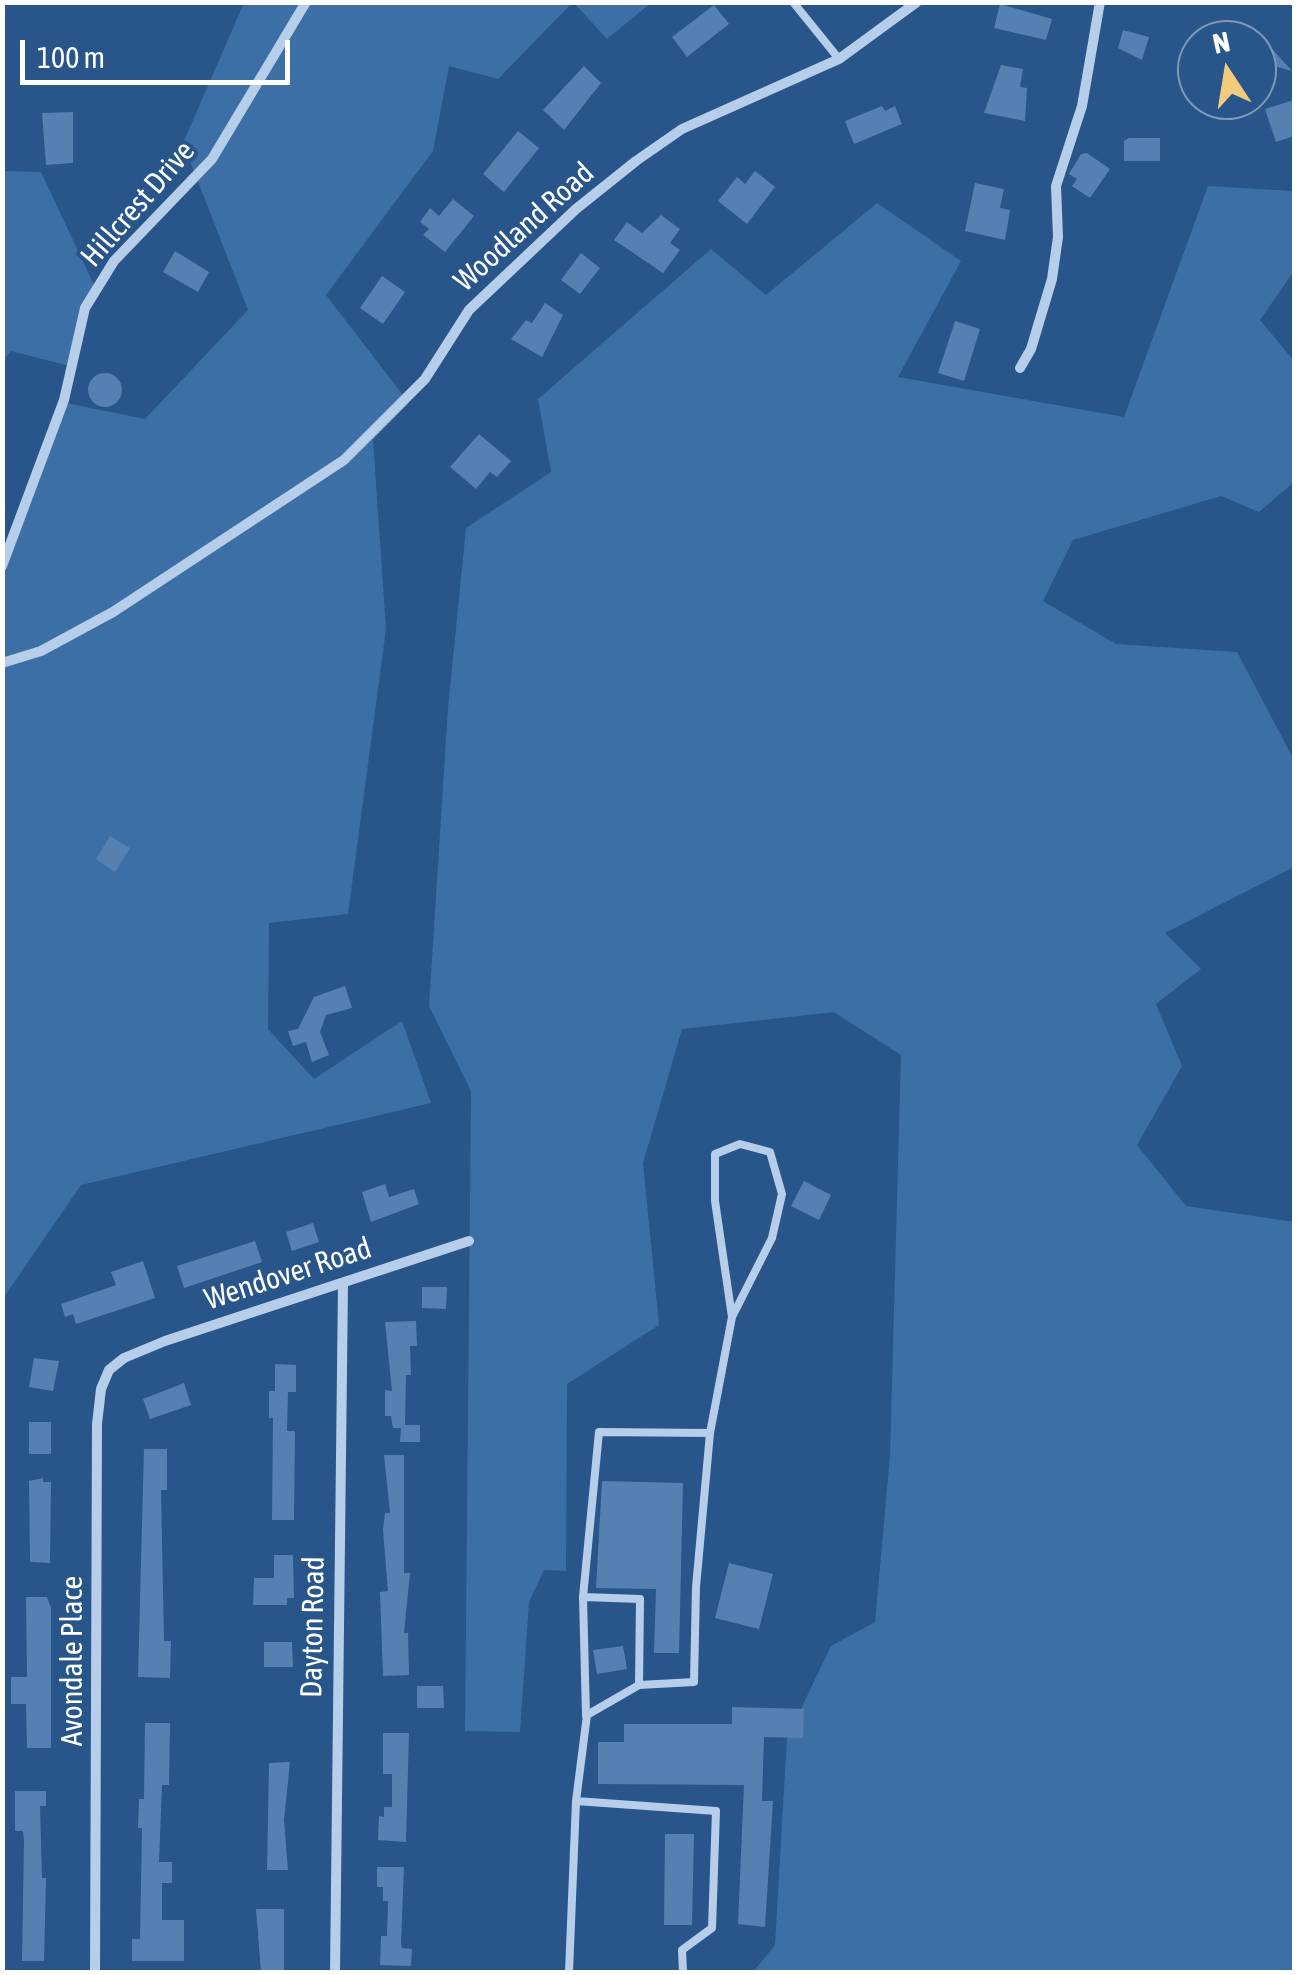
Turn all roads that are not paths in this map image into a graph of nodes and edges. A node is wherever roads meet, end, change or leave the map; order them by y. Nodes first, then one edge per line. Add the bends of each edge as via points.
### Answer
1 (306, 2) edge
2 (793, 2) edge
3 (918, 2) edge
4 (1100, 2) edge
5 (840, 59) junction
6 (1020, 368) dead end
7 (2, 566) edge
8 (2, 664) edge
9 (469, 1241) dead end
10 (343, 1284) junction
11 (732, 1316) junction
12 (124, 1358) joint
13 (710, 1433) junction
14 (583, 1597) junction
15 (639, 1685) junction
16 (586, 1720) junction
17 (576, 1801) junction
18 (95, 1972) edge
19 (334, 1972) edge
20 (569, 1972) edge
21 (683, 1972) edge

1 - 7 street, Hillcrest Drive via 212,159 114,261 86,308 64,400
2 - 5 lane
3 - 5 street, Woodland Road
4 - 6 street via 1082,106 1056,186 1052,279
5 - 8 street, Woodland Road via 682,129 636,161 469,310 425,378 344,460 112,612
9 - 10 street, Wendover Road
10 - 12 street, Wendover Road
10 - 19 street, Dayton Road
11 - 11 lane via 772,1238 782,1194 770,1152 740,1144 714,1154
11 - 13 lane
12 - 18 street, Avondale Place via 108,1370 98,1424
13 - 14 lane via 599,1432
13 - 15 lane via 694,1682
14 - 15 lane via 640,1599
14 - 16 lane
15 - 16 lane
16 - 17 lane
17 - 20 lane
17 - 21 lane via 716,1811 712,1928 682,1950

